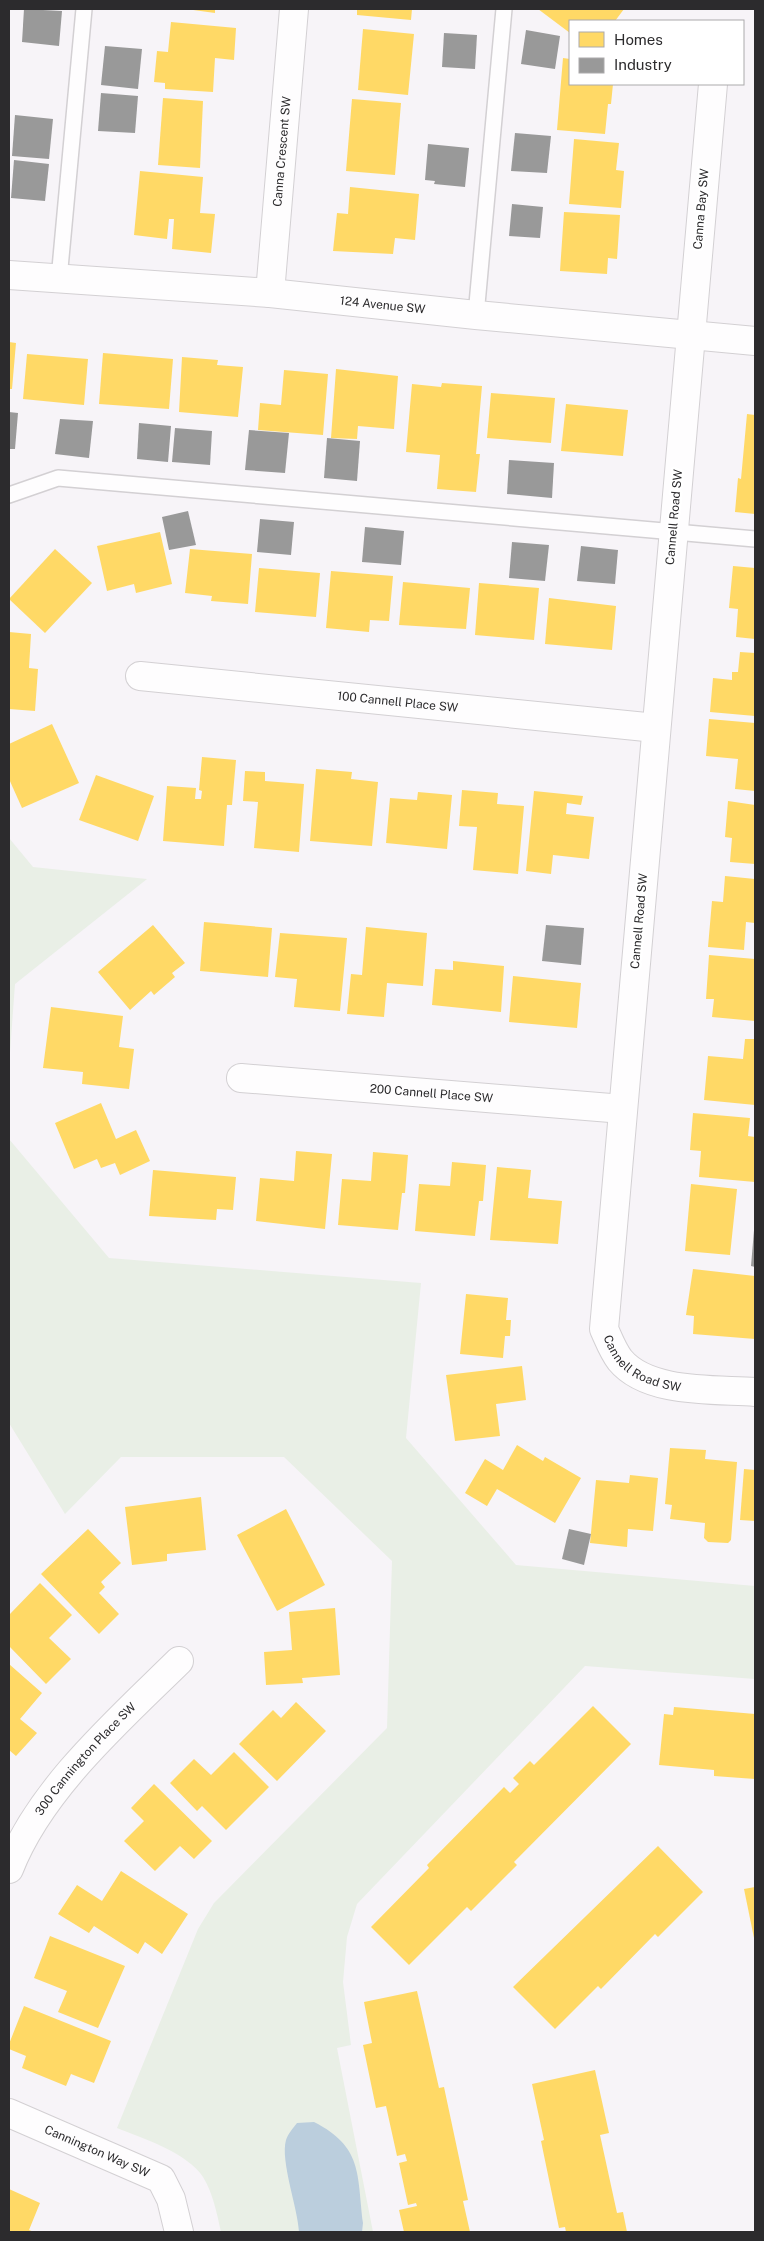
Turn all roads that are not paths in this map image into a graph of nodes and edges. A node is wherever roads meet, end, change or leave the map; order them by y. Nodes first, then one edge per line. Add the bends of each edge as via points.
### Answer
1 (84, 9) edge
2 (294, 9) edge
3 (504, 9) edge
4 (713, 85) edge
5 (9, 275) edge
6 (60, 279) junction
7 (270, 293) junction
8 (476, 315) junction
9 (690, 335) junction
10 (755, 341) edge
11 (9, 495) edge
12 (673, 532) junction
13 (755, 539) edge
14 (140, 676) dead end
15 (656, 728) junction
16 (240, 1078) dead end
17 (623, 1109) junction
18 (755, 1392) edge
19 (179, 1661) dead end
20 (9, 1868) edge
21 (9, 2113) edge
22 (179, 2232) edge

1 - 6 lane
2 - 7 street, Canna Crescent SW
3 - 8 lane
4 - 9 street, Canna Bay SW
5 - 6 street, 124 Avenue SW
6 - 7 street, 124 Avenue SW
7 - 8 street, 124 Avenue SW
8 - 9 street, 124 Avenue SW
9 - 10 street, 124 Avenue SW
9 - 12 street, Cannell Road SW
11 - 12 lane via 58,478
12 - 13 lane
12 - 15 street, Cannell Road SW
14 - 15 street, 100 Cannell Place SW
15 - 17 street, Cannell Road SW
16 - 17 street, 200 Cannell Place SW
17 - 18 street, Cannell Road SW via 604,1314 604,1329 612,1348 634,1373 652,1382
19 - 20 street, 300 Cannington Place SW via 71,1770 15,1852
21 - 22 street, Cannington Way SW via 161,2179 171,2199

